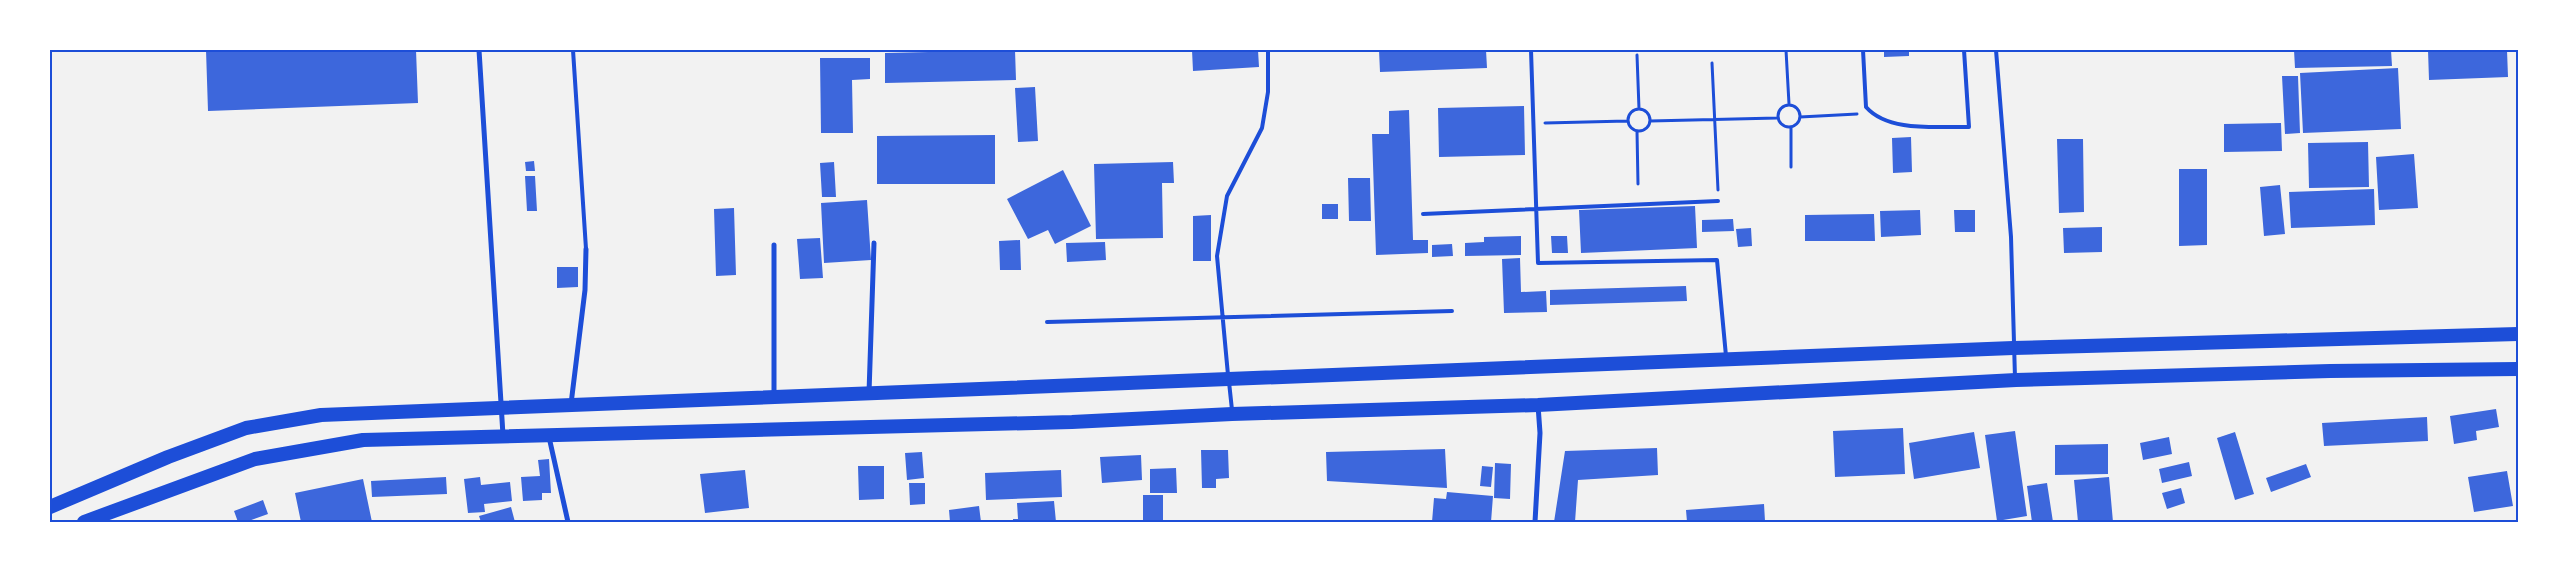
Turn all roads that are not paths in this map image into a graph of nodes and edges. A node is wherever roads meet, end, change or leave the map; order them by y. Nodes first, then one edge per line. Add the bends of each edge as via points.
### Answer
1 (478, 50) edge
2 (573, 50) edge
3 (1268, 50) edge
4 (1531, 50) edge
5 (1864, 50) edge
6 (1964, 50) edge
7 (1996, 50) edge
8 (1718, 201) road end
9 (1536, 209) junction
10 (1423, 214) dead end
11 (874, 244) dead end
12 (774, 245) dead end
13 (586, 250) joint
14 (1452, 311) dead end
15 (1224, 317) junction
16 (1047, 322) dead end
17 (2518, 334) edge
18 (2013, 348) junction
19 (1726, 358) junction
20 (2518, 368) edge
21 (1229, 378) junction
22 (2016, 380) junction
23 (869, 394) junction
24 (774, 398) junction
25 (570, 404) junction
26 (1538, 405) junction
27 (502, 406) junction
28 (1232, 414) junction
29 (548, 434) junction
30 (503, 435) junction
31 (50, 507) edge
32 (84, 522) edge
33 (568, 522) edge
34 (1535, 522) edge

1 - 27 street
2 - 13 lane
3 - 15 lane via 1268,92 1262,128 1227,196 1218,256
4 - 9 lane
5 - 6 lane via 1866,107 1872,113 1905,125 1969,127
7 - 18 lane via 2011,238
8 - 9 lane
9 - 10 lane
9 - 19 lane via 1538,263 1717,260
11 - 23 street
12 - 24 street
13 - 25 street via 585,290
14 - 15 lane
15 - 16 lane
15 - 21 lane
17 - 18 highway
18 - 19 highway
18 - 22 lane
19 - 21 highway
20 - 22 highway
21 - 23 highway
21 - 28 lane
22 - 26 highway
23 - 24 highway
24 - 25 highway
25 - 27 highway
26 - 28 highway
26 - 34 street via 1540,433
27 - 30 street
27 - 31 highway via 320,415 246,428 159,460
28 - 29 highway via 1072,422
29 - 30 highway
29 - 33 street
30 - 32 highway via 363,440 255,459

